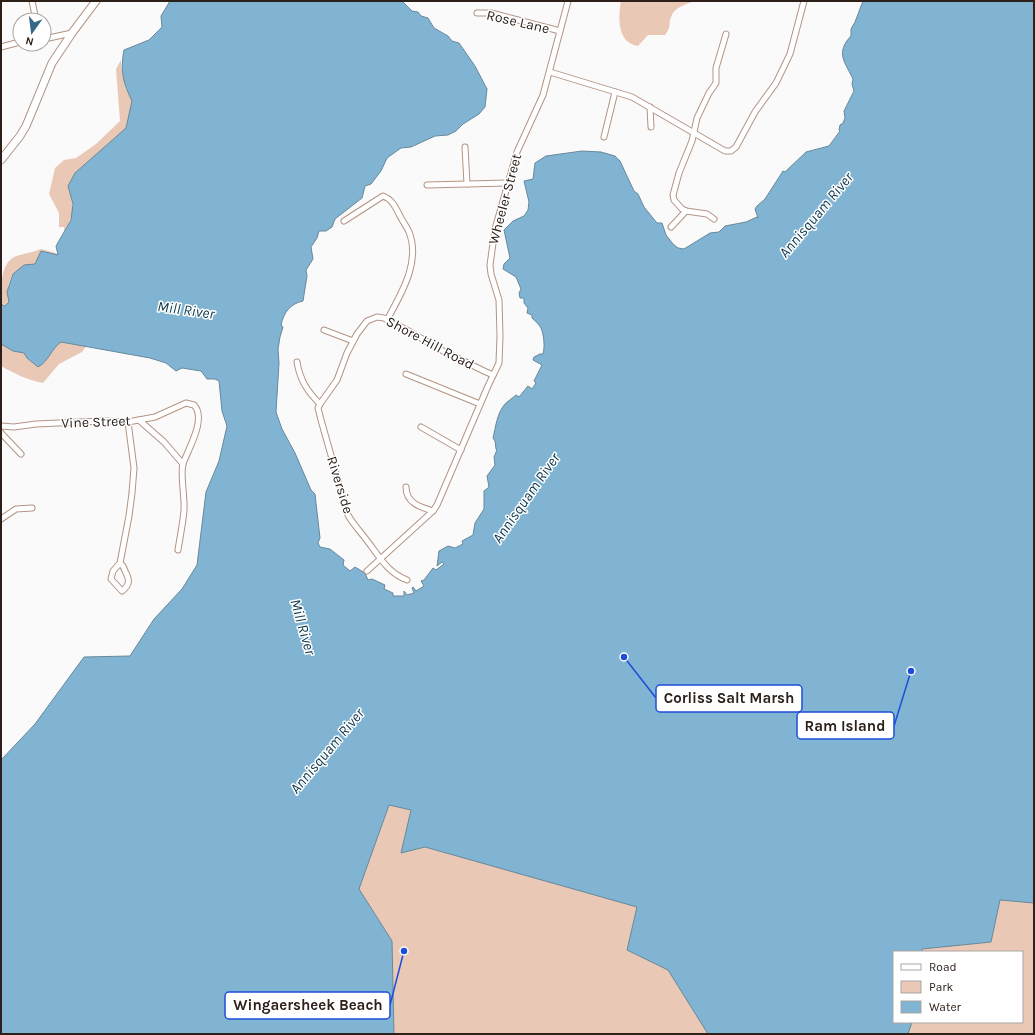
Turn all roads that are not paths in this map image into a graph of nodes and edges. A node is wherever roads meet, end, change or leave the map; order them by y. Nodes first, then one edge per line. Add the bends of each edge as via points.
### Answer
1 (32, 1) edge
2 (96, 1) edge
3 (568, 1) edge
4 (804, 1) edge
5 (34, 12) edge
6 (477, 13) dead end
7 (560, 31) junction
8 (72, 33) junction
9 (726, 34) dead end
10 (52, 37) edge
11 (12, 44) edge
12 (1, 47) edge
13 (550, 72) junction
14 (615, 92) junction
15 (650, 107) junction
16 (651, 127) dead end
17 (693, 132) junction
18 (604, 137) dead end
19 (465, 147) dead end
20 (1, 160) edge
21 (507, 183) junction
22 (466, 184) junction
23 (427, 186) dead end
24 (686, 211) junction
25 (714, 218) dead end
26 (344, 221) dead end
27 (671, 227) dead end
28 (387, 320) junction
29 (324, 330) dead end
30 (353, 341) junction
31 (297, 362) dead end
32 (406, 374) dead end
33 (494, 375) junction
34 (320, 404) junction
35 (480, 404) junction
36 (139, 420) junction
37 (128, 422) junction
38 (1, 426) edge
39 (421, 427) dead end
40 (1, 433) edge
41 (461, 450) junction
42 (22, 454) dead end
43 (183, 464) junction
44 (406, 487) dead end
45 (32, 508) dead end
46 (433, 511) junction
47 (1, 518) edge
48 (178, 550) dead end
49 (380, 559) junction
50 (120, 563) junction
51 (367, 571) dead end
52 (407, 580) dead end

1 - 5 street
2 - 8 main road
3 - 7 street, Wheeler Street
4 - 17 street via 787,60 776,83 754,112 736,147 731,151 725,151
6 - 7 street, Rose Lane via 491,13
7 - 13 street, Wheeler Street
8 - 10 street
8 - 20 main road via 52,63 26,126
9 - 17 street via 716,68 716,83 703,104
11 - 12 street
13 - 14 street
13 - 21 street, Wheeler Street via 544,95 517,152
14 - 15 street via 632,97
14 - 18 street
15 - 16 street
15 - 17 street
17 - 24 street via 672,195
19 - 22 street
21 - 22 street
21 - 33 street, Wheeler Street via 495,230 490,265 500,315 500,358
22 - 23 street
24 - 25 street via 707,214
24 - 27 street
26 - 28 street via 382,196 393,204 410,233 413,252 409,274
28 - 30 street, Shore Hill Road via 377,317 367,321
28 - 33 street, Shore Hill Road
29 - 30 street
30 - 34 street, Shore Hill Road via 337,380
31 - 34 street via 303,382
32 - 35 street
33 - 35 street, Wheeler Street
34 - 49 street, Riverside via 318,408 322,425 348,515
35 - 41 street, Wheeler Street
36 - 37 street, Vine Street
36 - 43 street, Vine Street via 171,448
36 - 43 street via 159,415 182,404 194,405 198,412 198,422
37 - 38 street, Vine Street via 103,420
37 - 50 street via 134,468 129,516
39 - 41 street
40 - 42 street
41 - 46 street, Wheeler Street
43 - 48 street via 184,510
44 - 46 street via 408,497 413,502
45 - 47 street via 16,509
46 - 49 street, Wheeler Street
49 - 51 street, Wheeler Street
49 - 52 street via 396,575
50 - 50 street via 113,571 111,579 122,591 128,586 129,577

